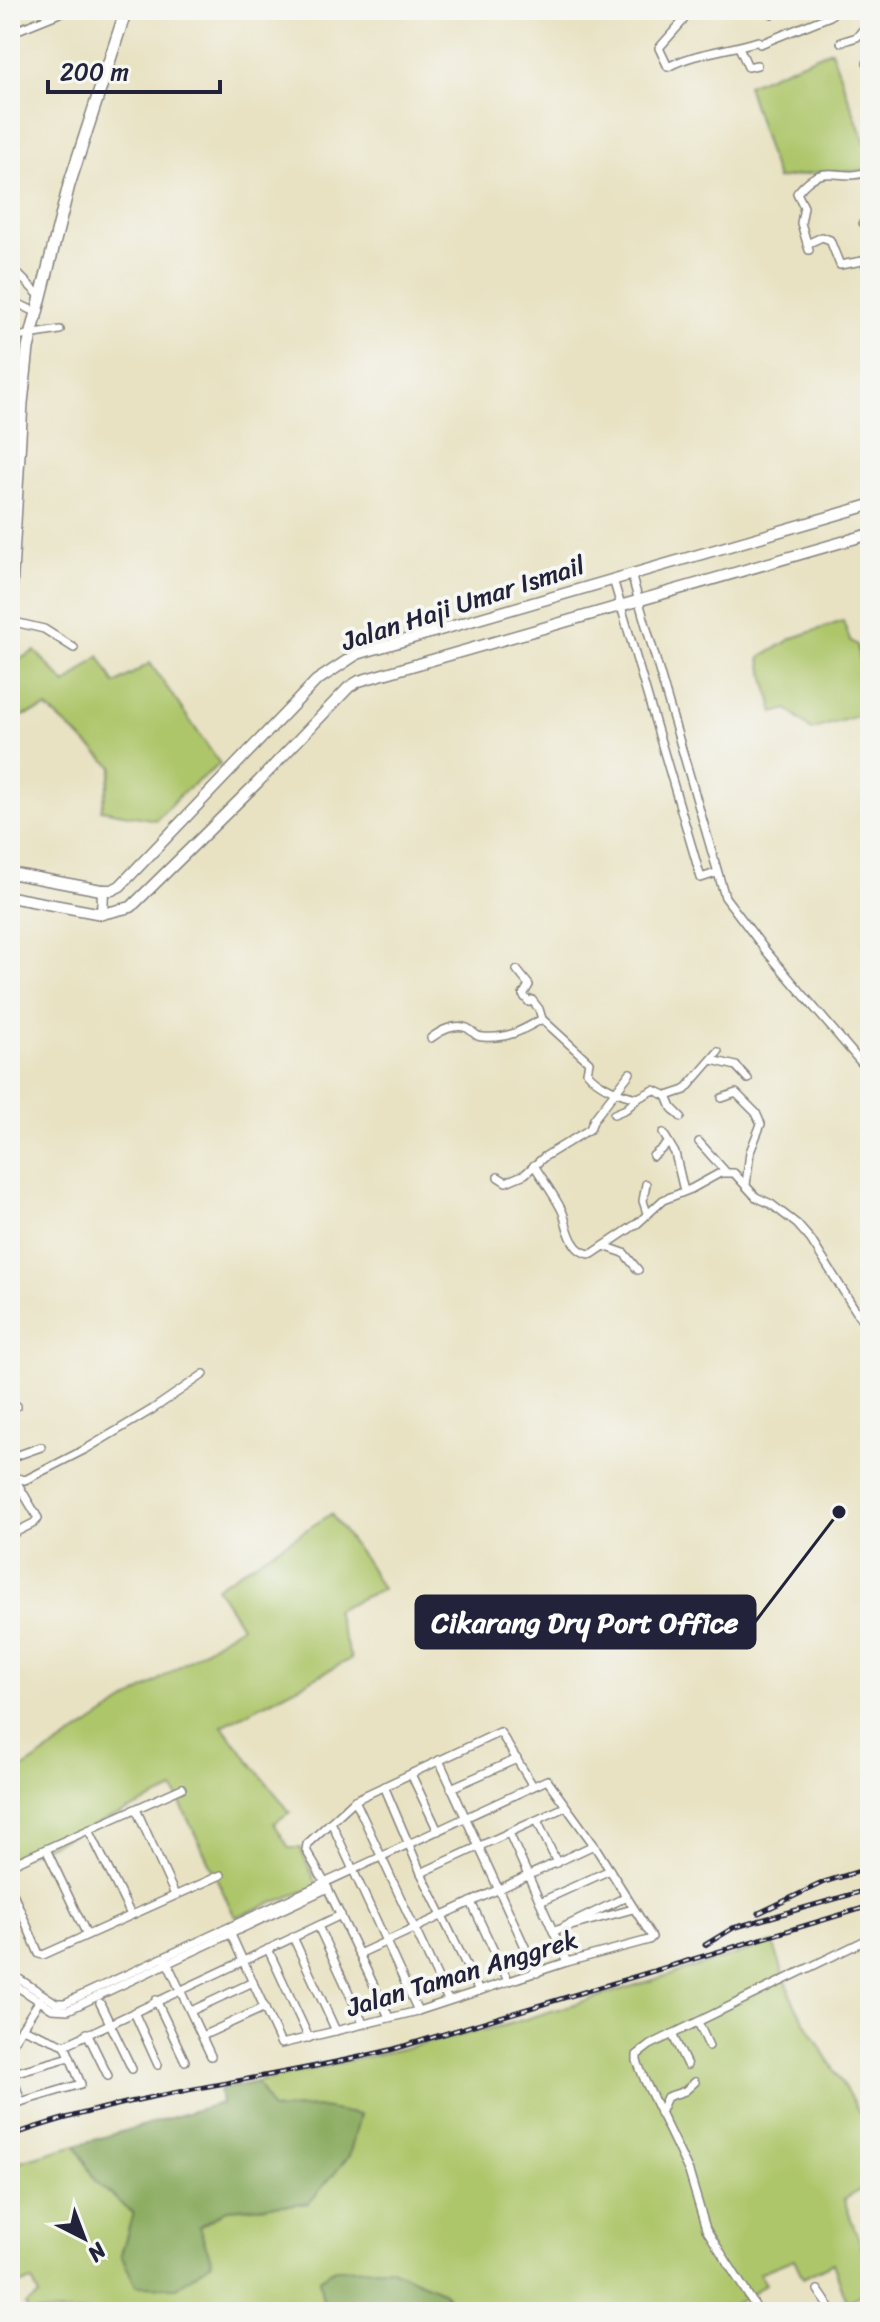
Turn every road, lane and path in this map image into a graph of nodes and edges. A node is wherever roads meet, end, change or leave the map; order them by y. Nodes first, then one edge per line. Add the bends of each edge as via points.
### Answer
1 (67, 10) edge
2 (126, 10) edge
3 (681, 10) edge
4 (836, 10) edge
5 (859, 10) edge
6 (870, 19) edge
7 (10, 33) edge
8 (841, 42) dead end
9 (739, 47) junction
10 (757, 65) dead end
11 (870, 171) edge
12 (870, 251) edge
13 (10, 266) edge
14 (40, 296) junction
15 (10, 300) edge
16 (36, 312) junction
17 (60, 330) dead end
18 (31, 334) junction
19 (10, 338) edge
20 (23, 383) junction
21 (10, 386) edge
22 (14, 477) edge
23 (870, 505) edge
24 (870, 534) edge
25 (11, 570) edge
26 (631, 574) junction
27 (613, 579) junction
28 (638, 600) junction
29 (621, 605) junction
30 (10, 607) edge
31 (10, 621) edge
32 (74, 648) dead end
33 (10, 873) edge
34 (716, 873) junction
35 (103, 890) junction
36 (10, 897) edge
37 (102, 914) junction
38 (517, 970) dead end
39 (542, 1019) junction
40 (431, 1038) dead end
41 (718, 1052) dead end
42 (712, 1060) junction
43 (630, 1073) dead end
44 (870, 1073) edge
45 (748, 1079) dead end
46 (616, 1090) junction
47 (667, 1096) junction
48 (722, 1098) dead end
49 (634, 1100) junction
50 (614, 1114) dead end
51 (681, 1117) dead end
52 (663, 1133) dead end
53 (699, 1142) dead end
54 (669, 1143) junction
55 (653, 1156) dead end
56 (534, 1165) junction
57 (725, 1171) junction
58 (498, 1177) dead end
59 (646, 1184) dead end
60 (746, 1185) junction
61 (684, 1191) junction
62 (647, 1213) junction
63 (604, 1246) junction
64 (638, 1270) dead end
65 (870, 1333) edge
66 (204, 1374) dead end
67 (41, 1447) dead end
68 (10, 1458) edge
69 (12, 1474) edge
70 (10, 1535) edge
71 (517, 1759) junction
72 (439, 1760) junction
73 (411, 1774) junction
74 (384, 1786) junction
75 (533, 1786) junction
76 (182, 1788) dead end
77 (451, 1788) junction
78 (355, 1800) junction
79 (565, 1807) junction
80 (136, 1809) junction
81 (466, 1818) junction
82 (537, 1820) junction
83 (331, 1822) junction
84 (89, 1830) junction
85 (438, 1831) junction
86 (509, 1833) junction
87 (409, 1844) junction
88 (594, 1845) junction
89 (480, 1846) junction
90 (46, 1849) junction
91 (381, 1857) junction
92 (557, 1863) junction
93 (10, 1865) edge
94 (353, 1870) junction
95 (610, 1870) junction
96 (421, 1873) junction
97 (221, 1875) dead end
98 (528, 1876) junction
99 (10, 1886) edge
100 (327, 1886) junction
101 (500, 1889) junction
102 (175, 1895) junction
103 (626, 1897) junction
104 (471, 1902) junction
105 (540, 1902) junction
106 (633, 1909) junction
107 (131, 1915) junction
108 (341, 1915) junction
109 (443, 1915) junction
110 (318, 1926) junction
111 (415, 1928) junction
112 (562, 1928) junction
113 (229, 1931) junction
114 (553, 1931) junction
115 (87, 1935) junction
116 (293, 1937) junction
117 (870, 1938) edge
118 (387, 1941) junction
119 (268, 1949) junction
120 (359, 1954) junction
121 (166, 1960) junction
122 (243, 1961) junction
123 (567, 1962) junction
124 (10, 1973) edge
125 (537, 1973) junction
126 (508, 1981) junction
127 (10, 1982) edge
128 (253, 1982) junction
129 (180, 1990) junction
130 (479, 1991) junction
131 (41, 1998) junction
132 (156, 2000) junction
133 (448, 2000) junction
134 (100, 2003) dead end
135 (265, 2007) junction
136 (191, 2011) junction
137 (418, 2011) junction
138 (134, 2012) junction
139 (389, 2017) junction
140 (698, 2022) junction
141 (110, 2023) junction
142 (363, 2023) junction
143 (22, 2028) junction
144 (336, 2031) junction
145 (87, 2033) junction
146 (672, 2034) junction
147 (202, 2036) junction
148 (309, 2038) junction
149 (65, 2045) junction
150 (10, 2046) edge
151 (709, 2046) dead end
152 (211, 2056) dead end
153 (70, 2057) junction
154 (185, 2061) dead end
155 (158, 2065) dead end
156 (687, 2065) dead end
157 (132, 2069) dead end
158 (11, 2074) edge
159 (108, 2076) dead end
160 (695, 2082) dead end
161 (21, 2102) junction
162 (10, 2105) edge
163 (660, 2113) junction
164 (818, 2290) dead end
165 (21, 2312) edge
166 (35, 2312) edge
167 (759, 2312) edge
168 (833, 2312) edge

1 - 7 street
2 - 14 main road via 69,185
3 - 9 street via 683,21 659,48 668,67
4 - 9 street via 779,38
5 - 6 main road
6 - 8 street via 857,37
9 - 10 street via 748,67
11 - 12 street via 821,174 797,193 804,207 801,223 808,247 822,237 830,240 840,265 868,260
13 - 14 street
14 - 16 main road
15 - 16 street
16 - 18 main road
17 - 18 street
18 - 19 street
18 - 20 main road
20 - 21 street
20 - 22 main road
22 - 25 main road
23 - 26 main road, Jalan Haji Umar Ismail
24 - 28 main road, Jalan Haji Umar Ismail
25 - 30 main road
26 - 27 main road, Jalan Haji Umar Ismail
26 - 28 street
27 - 29 street
27 - 35 main road, Jalan Haji Umar Ismail via 377,648 337,665 120,886
28 - 29 main road, Jalan Haji Umar Ismail
28 - 34 street
29 - 34 street via 701,878
29 - 37 main road, Jalan Haji Umar Ismail via 359,681 144,897 127,910
31 - 32 street via 44,629
33 - 35 main road
34 - 44 street via 729,905
35 - 37 main road
36 - 37 main road, Jalan Haji Umar Ismail
38 - 39 street via 529,985 523,995
39 - 40 street via 508,1037 479,1038 462,1027 445,1028
39 - 46 street via 589,1062 590,1077
41 - 42 street
42 - 45 street via 736,1066
42 - 47 street via 685,1090
43 - 46 street
46 - 49 street
46 - 56 street via 590,1129
47 - 49 street via 654,1090
47 - 51 street
48 - 60 street via 736,1093 760,1120
49 - 50 street
52 - 54 street
53 - 57 street
54 - 55 street
54 - 61 street
56 - 58 street via 506,1182
56 - 63 street via 578,1249 586,1255
57 - 60 street
57 - 61 street
59 - 62 street
60 - 65 street via 811,1240
61 - 62 street
62 - 63 street
63 - 64 street via 624,1253
66 - 69 street via 86,1449 25,1480
67 - 68 street
69 - 70 street via 38,1518
71 - 72 street via 500,1732
71 - 75 street
71 - 77 street
72 - 73 street
72 - 77 street
73 - 74 street
73 - 85 street
74 - 78 street
74 - 87 street
75 - 79 street via 547,1780
75 - 81 street
76 - 80 street
77 - 81 street
78 - 83 street
78 - 91 street
79 - 82 street
79 - 88 street
80 - 84 street
80 - 102 street
81 - 85 street
81 - 89 street
82 - 86 street
82 - 92 street
83 - 94 street
83 - 100 street via 306,1850
84 - 90 street
84 - 107 street
85 - 87 street
86 - 89 street
86 - 98 street
87 - 91 street
87 - 96 street
88 - 92 street
88 - 95 street
89 - 96 street
89 - 101 street
90 - 93 street
90 - 115 street
91 - 94 street
91 - 111 street
92 - 98 street
94 - 100 street
94 - 118 street
95 - 103 street
95 - 105 street
96 - 109 street
97 - 102 street
98 - 101 street
98 - 105 street
99 - 115 street via 41,1955
100 - 108 street
100 - 113 street
101 - 104 street
101 - 125 street
102 - 107 street
103 - 106 street
103 - 112 street
104 - 109 street
104 - 126 street
105 - 114 street
106 - 112 street
106 - 123 street, Jalan Taman Anggrek via 652,1936 649,1940
107 - 115 street
108 - 110 street
108 - 120 street
109 - 111 street
109 - 130 street
110 - 116 street
110 - 142 street
111 - 118 street
111 - 133 street
112 - 114 street
113 - 121 street
113 - 122 street
114 - 123 street
116 - 119 street
116 - 144 street
117 - 140 street
118 - 120 street
118 - 137 street
119 - 122 street
119 - 148 street
120 - 139 street
121 - 129 street
121 - 131 street via 63,2011
122 - 128 street
122 - 129 street
123 - 125 street, Jalan Taman Anggrek
124 - 131 street
125 - 126 street, Jalan Taman Anggrek
126 - 130 street, Jalan Taman Anggrek
127 - 131 street
128 - 135 street
128 - 136 street
129 - 132 street
129 - 136 street
130 - 133 street, Jalan Taman Anggrek
131 - 143 street
132 - 138 street
132 - 154 street
133 - 137 street, Jalan Taman Anggrek
134 - 141 street
135 - 147 street
135 - 148 street, Jalan Taman Anggrek via 281,2044
136 - 147 street
137 - 139 street, Jalan Taman Anggrek
138 - 141 street
138 - 155 street
139 - 142 street, Jalan Taman Anggrek
140 - 146 street
140 - 151 street
141 - 145 street
141 - 157 street
142 - 144 street, Jalan Taman Anggrek
143 - 149 street
143 - 150 street
144 - 148 street, Jalan Taman Anggrek
145 - 149 street
145 - 159 street
146 - 156 street
146 - 163 street via 636,2059
147 - 152 street
149 - 153 street
153 - 158 street
153 - 161 street via 81,2084
158 - 161 street
160 - 163 street via 667,2097
161 - 162 street
163 - 167 street via 689,2172 706,2229
164 - 168 street
165 - 166 street

